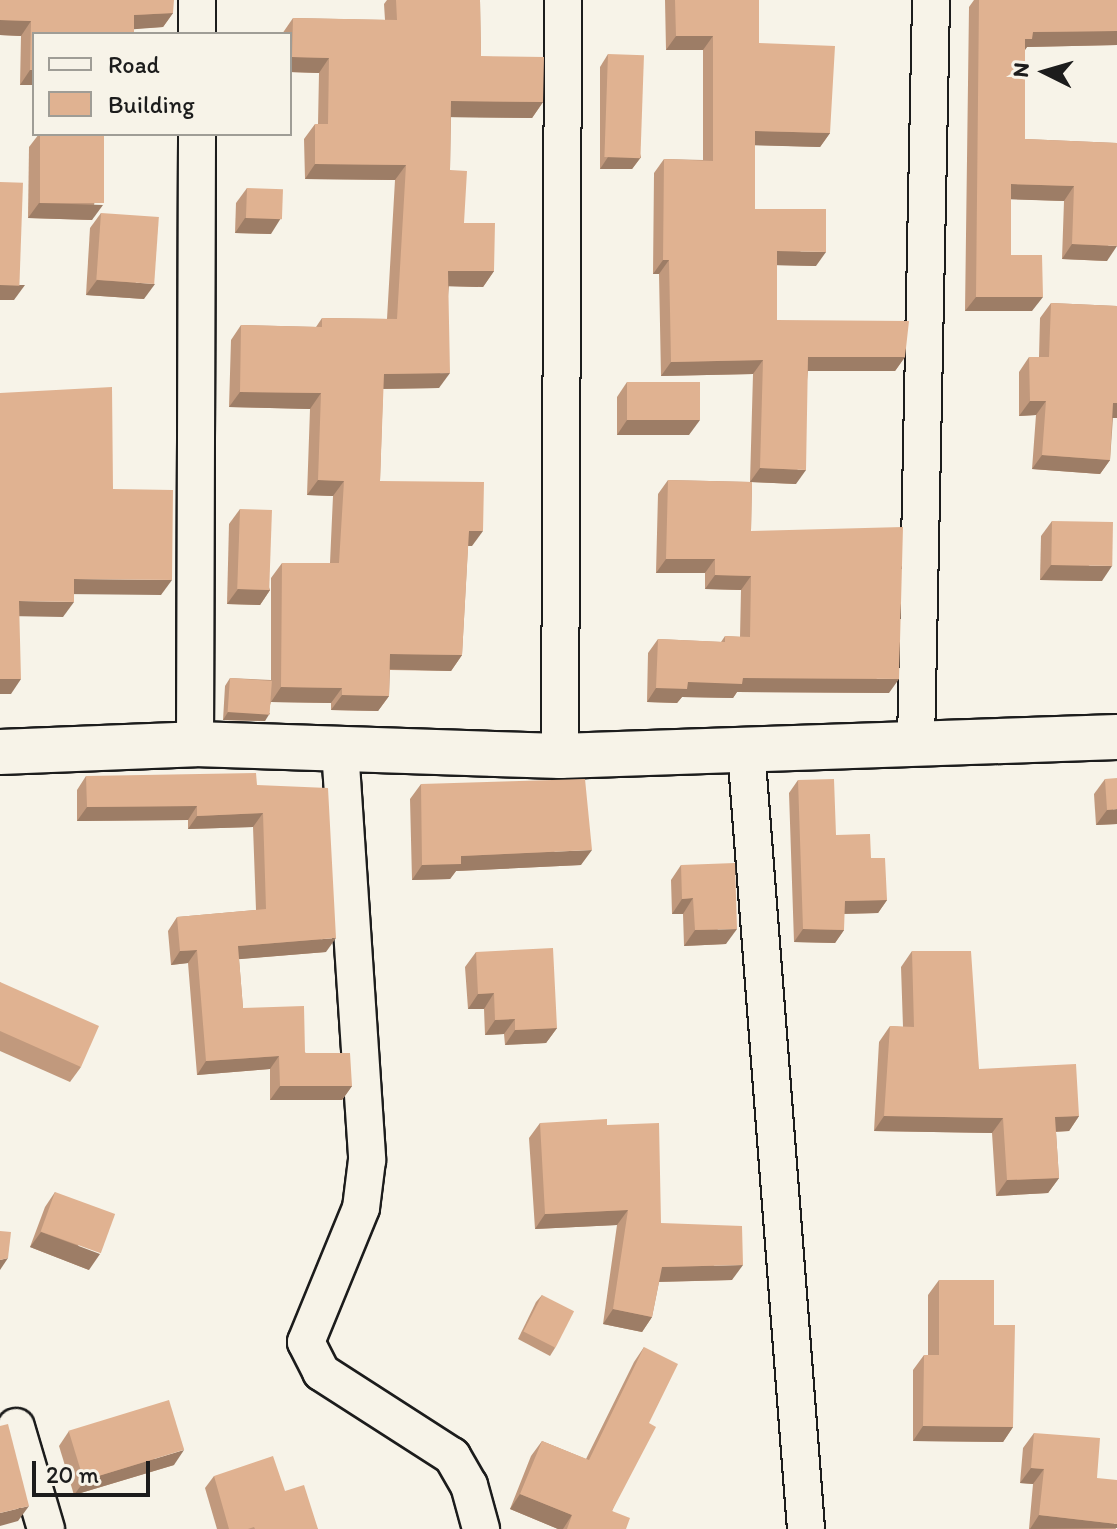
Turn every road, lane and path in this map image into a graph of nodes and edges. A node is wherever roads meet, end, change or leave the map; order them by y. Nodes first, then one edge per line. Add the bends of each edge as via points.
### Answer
1 (197, 0) edge
2 (563, 0) edge
3 (931, 0) edge
4 (197, 32) edge
5 (197, 136) edge
6 (1117, 737) edge
7 (916, 743) junction
8 (195, 744) junction
9 (340, 749) junction
10 (746, 749) junction
11 (0, 752) edge
12 (560, 756) junction
13 (16, 1427) dead end
14 (46, 1529) edge
15 (481, 1529) edge
16 (806, 1529) edge

1 - 4 street
2 - 12 street
3 - 7 street
5 - 8 street
6 - 7 street
7 - 10 street
8 - 9 street
8 - 11 street
9 - 12 street
9 - 15 street via 367,1160 361,1208 306,1342 321,1372 452,1456 469,1485
10 - 12 street
10 - 16 street
13 - 14 street

